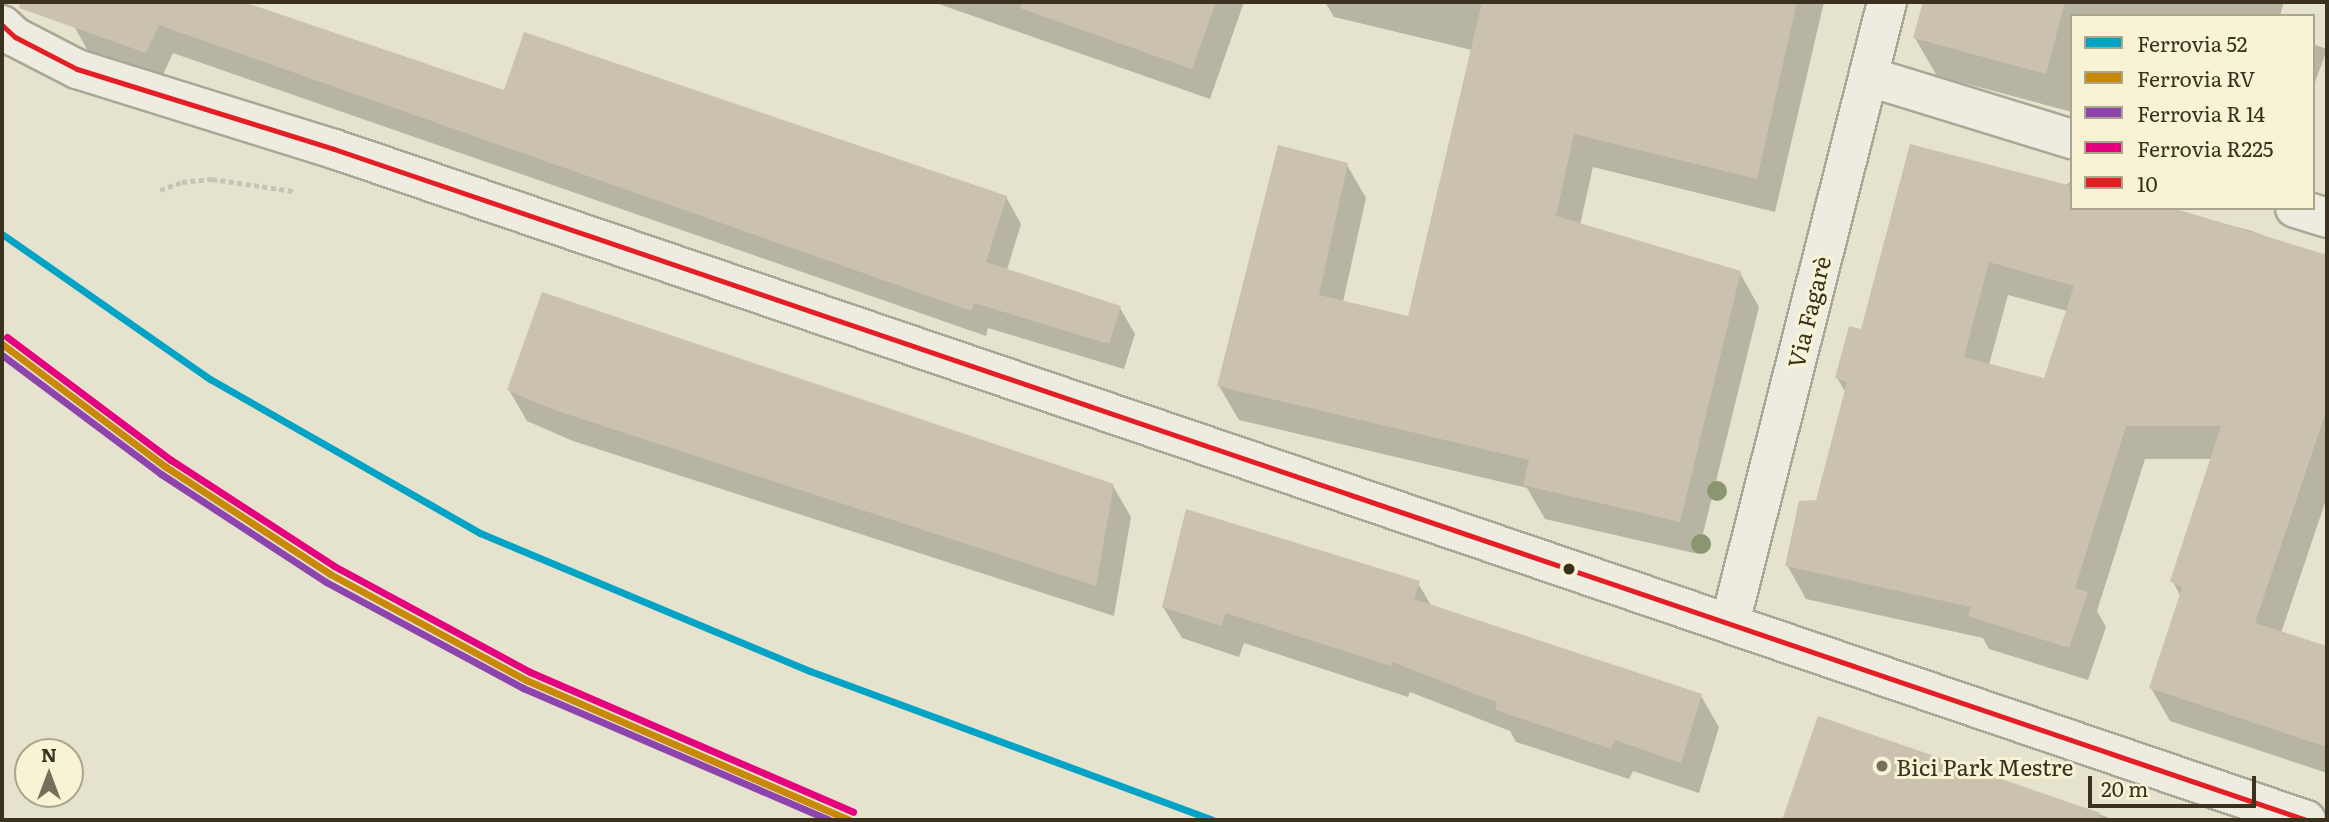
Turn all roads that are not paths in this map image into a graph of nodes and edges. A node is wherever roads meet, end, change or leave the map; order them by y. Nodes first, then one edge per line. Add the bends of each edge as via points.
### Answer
1 (1887, 2) edge
2 (2, 25) edge
3 (1870, 73) junction
4 (2070, 138) edge
5 (2301, 210) edge
6 (2327, 218) edge
7 (1730, 622) junction
8 (2306, 820) edge

1 - 3 street, Via Fagarè
2 - 7 street via 15,37 76,69 334,149
3 - 4 street via 1883,81
3 - 7 street, Via Fagarè
5 - 6 street
7 - 8 street

